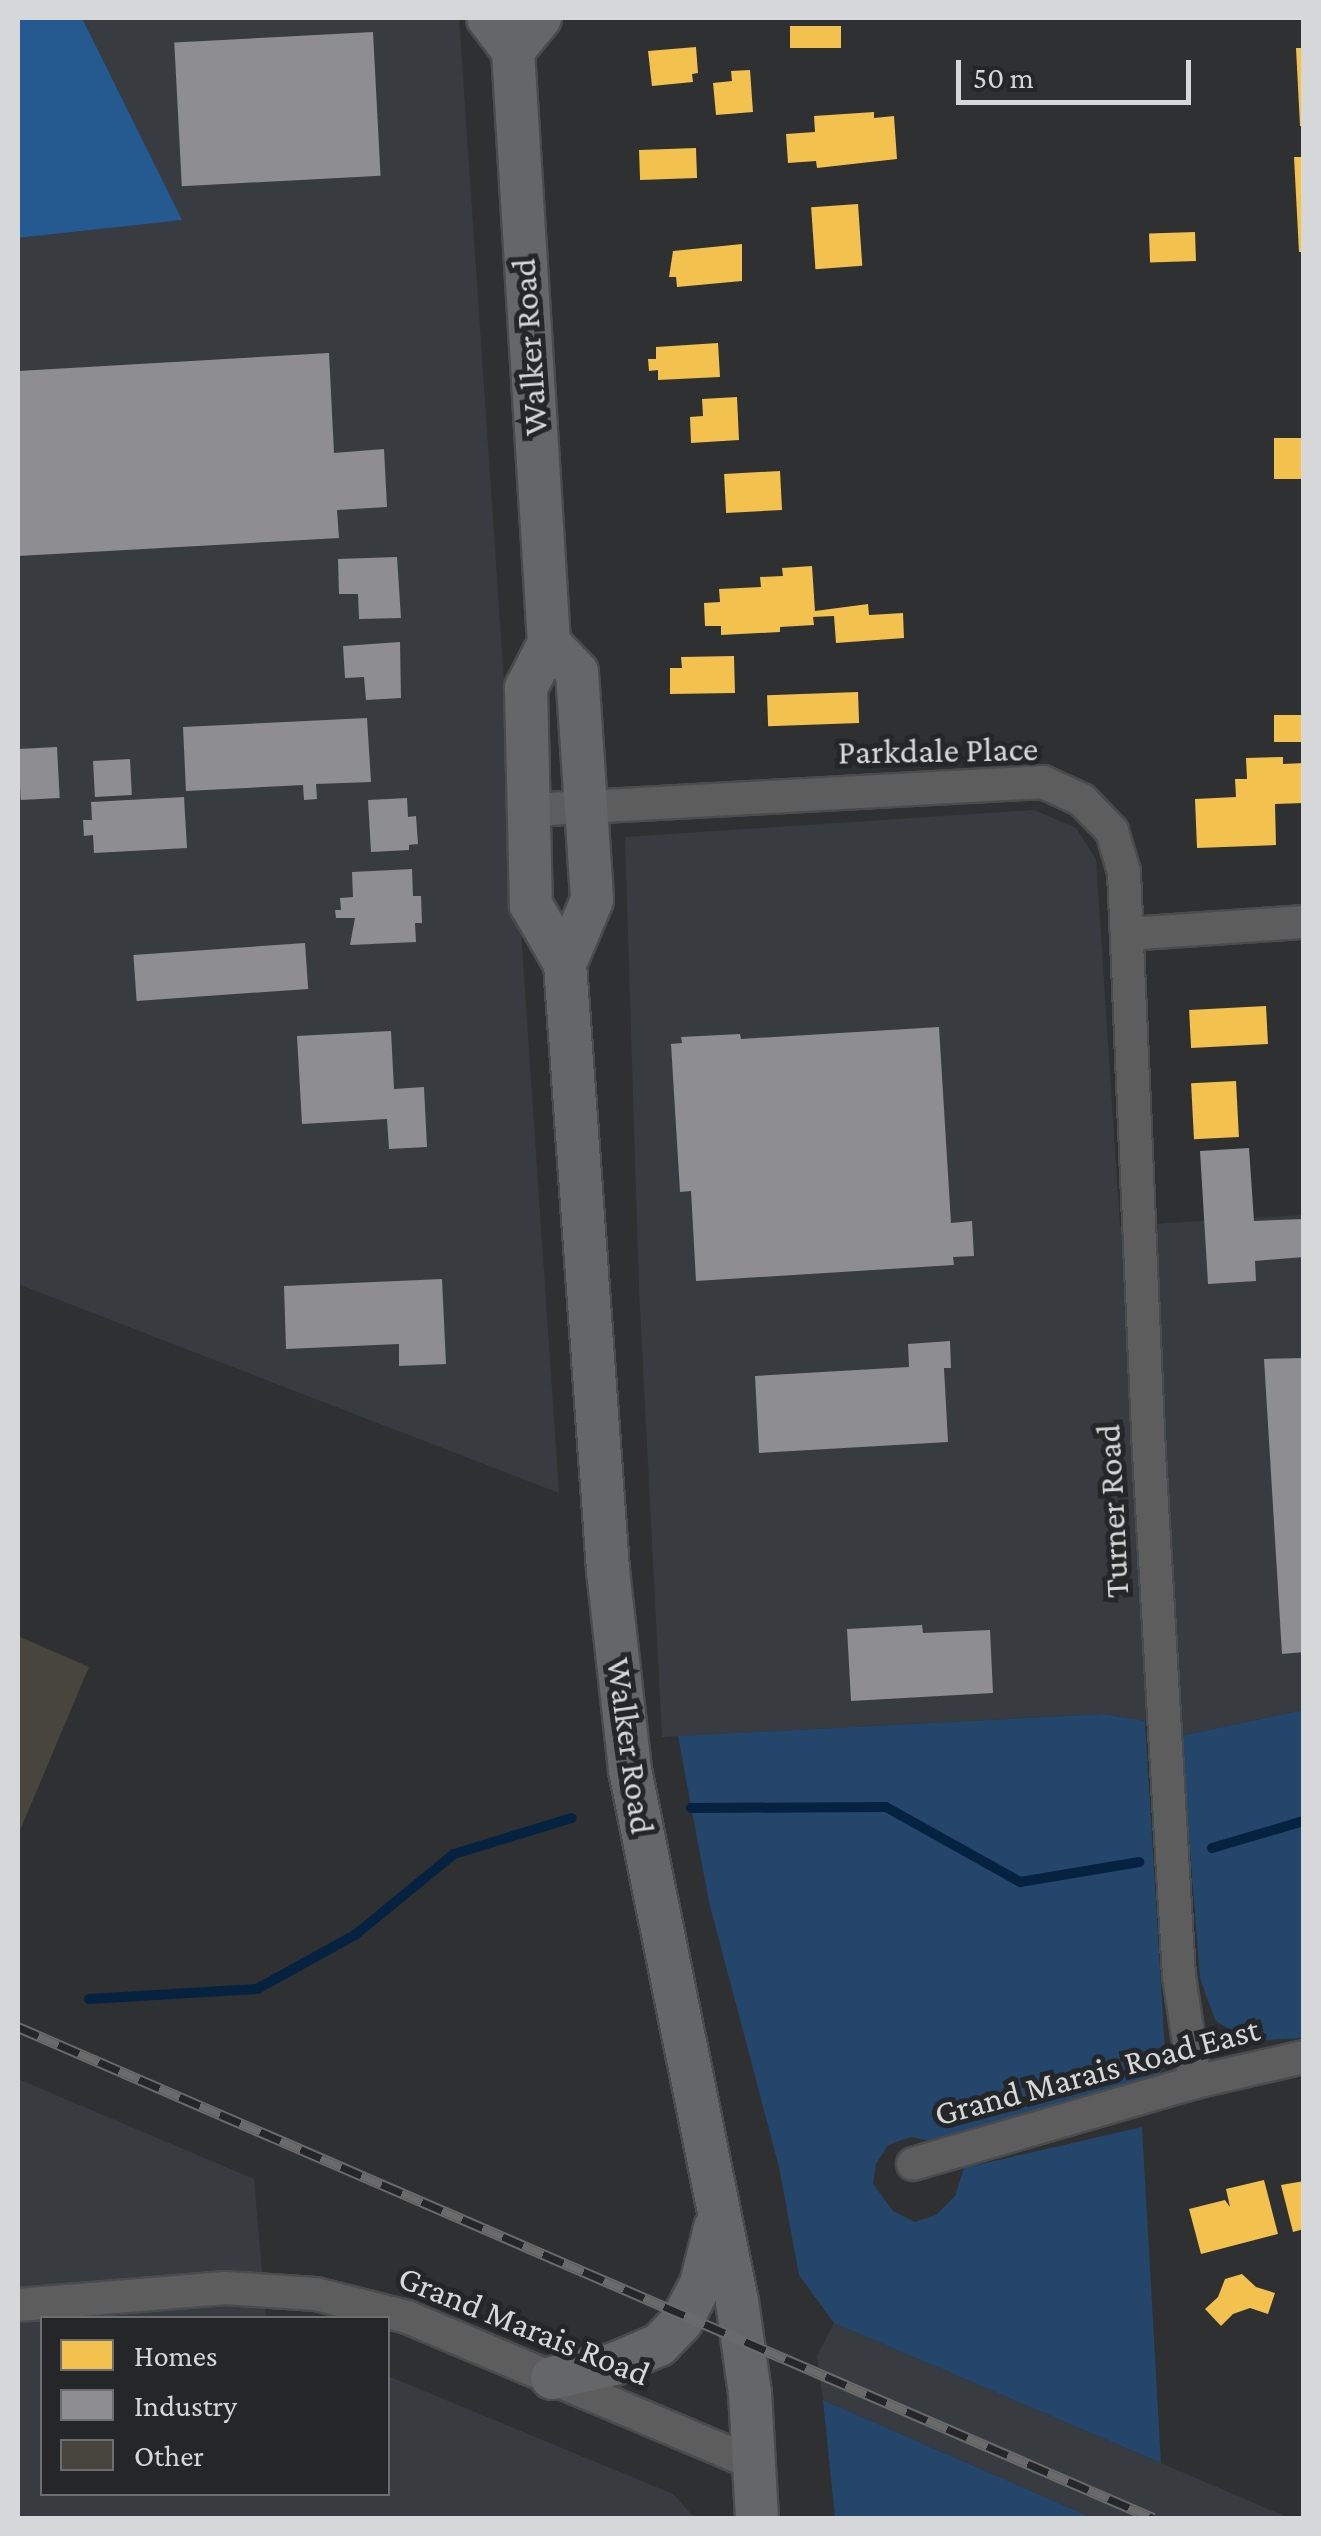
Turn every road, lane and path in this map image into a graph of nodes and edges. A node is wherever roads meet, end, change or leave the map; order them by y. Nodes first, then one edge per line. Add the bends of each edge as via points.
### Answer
1 (540, 18) edge
2 (500, 34) edge
3 (549, 643) junction
4 (586, 807) junction
5 (530, 810) junction
6 (1304, 922) edge
7 (1127, 934) junction
8 (565, 964) junction
9 (1304, 2057) edge
10 (1194, 2082) junction
11 (913, 2164) dead end
12 (719, 2213) junction
13 (18, 2305) edge
14 (552, 2378) junction
15 (755, 2464) junction
16 (757, 2518) edge

1 - 2 main road, Walker Road
2 - 3 main road, Walker Road
3 - 4 main road, Walker Road via 577,672
3 - 5 main road, Walker Road via 526,688
4 - 5 street, Parkdale Place
4 - 7 street, Parkdale Place via 1043,782 1082,800 1112,831 1124,872
4 - 8 main road, Walker Road via 592,900
5 - 8 main road, Walker Road via 532,905
6 - 7 street
7 - 10 street, Turner Road via 1179,1976
8 - 12 main road, Walker Road via 608,1570 630,1770
9 - 10 street, Grand Marais Road East
10 - 11 street, Grand Marais Road East
12 - 14 main road via 702,2284 659,2346
12 - 15 main road, Walker Road via 750,2393
13 - 14 street, Grand Marais Road via 225,2288 316,2294 407,2317
14 - 15 street, Grand Marais Road
15 - 16 main road, Walker Road

